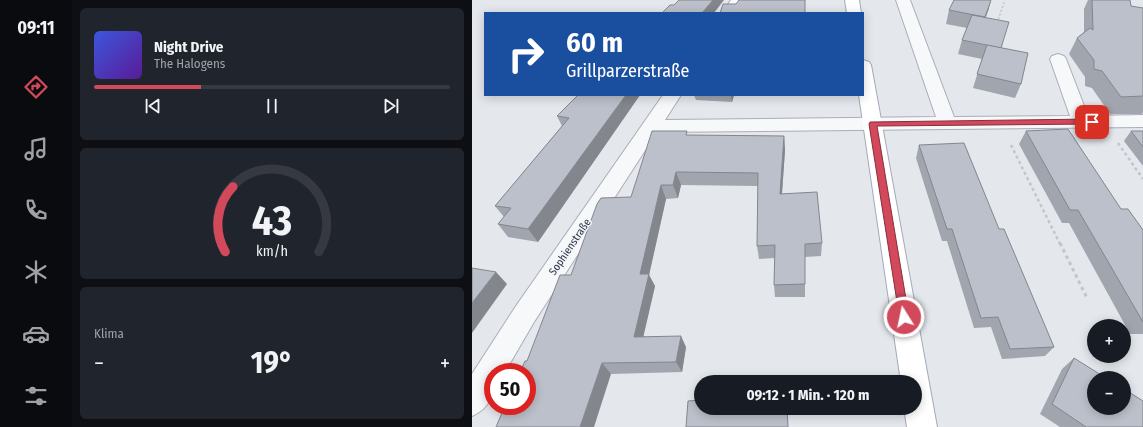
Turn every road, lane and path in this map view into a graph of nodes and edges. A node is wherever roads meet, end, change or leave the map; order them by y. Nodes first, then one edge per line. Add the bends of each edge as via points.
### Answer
1 (738, 0) edge
2 (852, 0) edge
3 (904, 0) edge
4 (1005, 0) edge
5 (730, 12) edge
6 (854, 12) edge
7 (996, 25) edge
8 (1058, 59) dead end
9 (864, 71) edge
10 (671, 96) edge
11 (1143, 121) edge
12 (1081, 122) junction
13 (1102, 122) junction
14 (947, 123) junction
15 (1000, 123) junction
16 (873, 124) junction
17 (651, 126) junction
18 (1143, 178) edge
19 (1087, 298) dead end
20 (914, 375) edge
21 (472, 401) edge
22 (920, 415) edge
23 (922, 427) edge

1 - 5 street
2 - 6 main road
3 - 14 street
4 - 7 path
8 - 12 street
9 - 16 main road
10 - 17 street, Sophienstraße
11 - 13 street
12 - 13 street
12 - 15 street
13 - 18 path
14 - 15 street
14 - 16 street
15 - 19 path
16 - 17 street
16 - 20 main road
17 - 21 street, Sophienstraße via 525,314
22 - 23 main road

